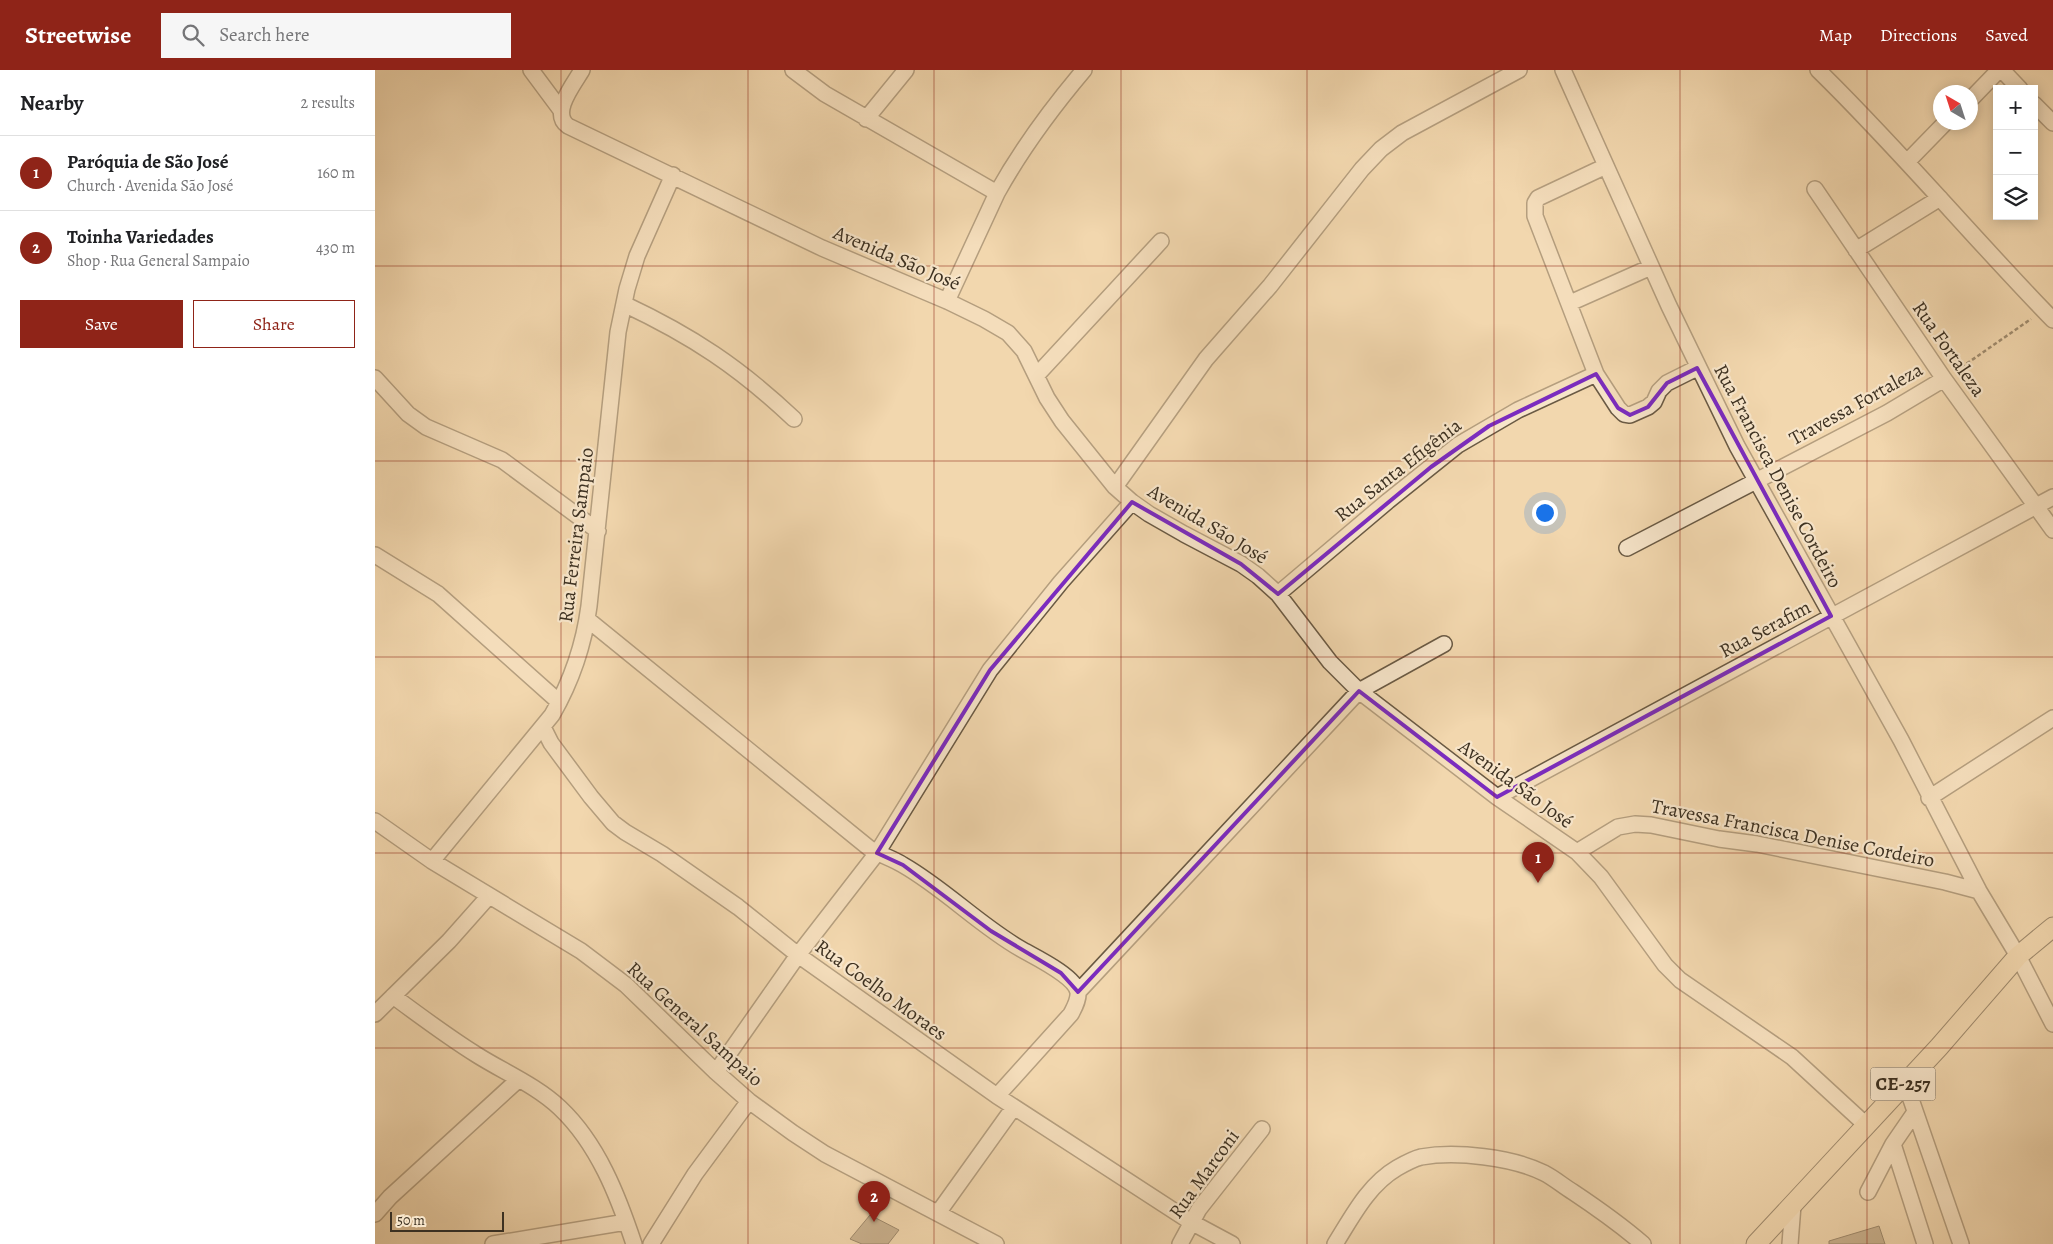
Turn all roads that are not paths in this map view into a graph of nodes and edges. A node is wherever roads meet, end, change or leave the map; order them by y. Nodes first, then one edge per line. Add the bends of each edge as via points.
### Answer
1 (531, 70) edge
2 (582, 70) edge
3 (793, 70) edge
4 (906, 70) edge
5 (1084, 70) edge
6 (1519, 70) edge
7 (1563, 70) edge
8 (1818, 70) edge
9 (2001, 70) edge
10 (2016, 85) edge
11 (1978, 91) edge
12 (2038, 108) edge
13 (560, 109) junction
14 (866, 119) junction
15 (2053, 123) edge
16 (1938, 130) edge
17 (1907, 162) junction
18 (1606, 166) junction
19 (673, 175) junction
20 (1815, 189) dead end
21 (997, 193) junction
22 (1940, 198) junction
23 (1161, 241) dead end
24 (1856, 250) junction
25 (1651, 267) junction
26 (947, 302) junction
27 (1570, 303) junction
28 (624, 304) junction
29 (2048, 315) edge
30 (1697, 368) junction
31 (1596, 374) junction
32 (1037, 375) junction
33 (375, 378) edge
34 (1944, 379) junction
35 (794, 419) dead end
36 (1755, 481) junction
37 (1115, 486) junction
38 (2053, 497) edge
39 (1132, 502) junction
40 (2036, 507) junction
41 (2053, 530) edge
42 (598, 531) junction
43 (1627, 548) dead end
44 (375, 555) edge
45 (1278, 594) junction
46 (1831, 616) junction
47 (587, 619) junction
48 (1444, 644) dead end
49 (1359, 691) junction
50 (559, 702) junction
51 (2053, 718) edge
52 (543, 728) junction
53 (1497, 796) junction
54 (1929, 798) junction
55 (375, 821) edge
56 (1577, 852) junction
57 (877, 853) junction
58 (432, 861) junction
59 (1979, 891) junction
60 (489, 896) junction
61 (2053, 927) edge
62 (798, 955) junction
63 (2018, 956) junction
64 (1078, 992) junction
65 (393, 996) junction
66 (375, 1014) edge
67 (2053, 1024) edge
68 (716, 1072) junction
69 (518, 1080) junction
70 (1905, 1082) junction
71 (997, 1096) junction
72 (749, 1101) junction
73 (1014, 1107) junction
74 (1915, 1112) junction
75 (1866, 1125) junction
76 (1262, 1129) dead end
77 (1893, 1144) junction
78 (1868, 1192) dead end
79 (1793, 1205) junction
80 (938, 1213) junction
81 (375, 1214) edge
82 (626, 1222) junction
83 (1191, 1222) junction
84 (493, 1244) edge
85 (634, 1244) edge
86 (651, 1244) edge
87 (996, 1244) edge
88 (1181, 1244) edge
89 (1232, 1244) edge
90 (1335, 1244) edge
91 (1643, 1244) edge
92 (1756, 1244) edge
93 (1790, 1244) edge
94 (1925, 1244) edge
95 (1961, 1244) edge

1 - 13 street
2 - 13 street
3 - 14 street
4 - 14 street
5 - 21 street via 1043,119
6 - 37 street via 1402,133 1362,168 1269,286 1206,359
7 - 18 street, Rua Francisca Denise Cordeiro
8 - 17 street
9 - 10 street
9 - 11 street
12 - 15 street
13 - 19 street, Avenida São José via 568,126
14 - 21 street
16 - 17 street
17 - 22 street
18 - 25 street, Rua Francisca Denise Cordeiro
18 - 27 street via 1538,198 1535,203 1535,216
19 - 26 street, Avenida São José via 822,248
19 - 28 street, Rua Ferreira Sampaio via 637,256
20 - 24 street, Rua Fortaleza
21 - 26 street
22 - 24 street
22 - 29 street
23 - 32 street
24 - 34 street, Rua Fortaleza
25 - 27 street
25 - 30 street, Rua Francisca Denise Cordeiro
26 - 32 street, Avenida São José via 1009,333 1025,351
27 - 31 street
28 - 35 street via 709,349 745,375
28 - 42 street, Rua Ferreira Sampaio
30 - 31 street via 1667,383 1654,402 1630,414 1624,414 1618,408
30 - 36 street, Rua Francisca Denise Cordeiro
31 - 45 street, Rua Santa Efigênia via 1489,426 1459,445
32 - 37 street, Avenida São José via 1062,421
33 - 42 street via 408,414 425,427 502,460
34 - 36 street, Travessa Fortaleza
34 - 40 street, Rua Fortaleza
36 - 43 street, Travessa Fortaleza
36 - 46 street, Rua Francisca Denise Cordeiro
37 - 39 street, Avenida São José
38 - 40 street, Rua Serafim
39 - 45 street, Avenida São José via 1241,564
39 - 57 street via 1061,582 990,670
40 - 41 street, Rua Fortaleza
40 - 46 street, Rua Serafim
42 - 47 street, Rua Ferreira Sampaio
44 - 50 street via 438,594
45 - 49 street, Avenida São José via 1330,662
46 - 53 street, Rua Serafim
46 - 54 street, Rua Francisca Denise Cordeiro via 1901,740
47 - 50 street, Rua Ferreira Sampaio via 581,648
47 - 57 street
48 - 49 street
49 - 53 street, Avenida São José
49 - 64 street
50 - 52 street, Rua Ferreira Sampaio
51 - 54 street
52 - 58 street, Rua Ferreira Sampaio
52 - 62 street, Rua Coelho Moraes via 562,759 613,823 738,907
53 - 56 street, Avenida São José
54 - 59 street, Rua Francisca Denise Cordeiro
55 - 58 street, Rua General Sampaio
56 - 59 street, Travessa Francisca Denise Cordeiro via 1618,827 1651,825
56 - 75 street, Avenida São José via 1601,877 1665,965 1680,980 1792,1057
57 - 62 street
57 - 64 street via 903,864 991,930 1061,972
58 - 60 street, Rua General Sampaio
59 - 63 street, Rua Francisca Denise Cordeiro
60 - 65 street
60 - 68 street, Rua General Sampaio via 581,951 626,985
61 - 63 main road, CE-257
62 - 68 street
62 - 71 street, Rua Coelho Moraes
63 - 67 street, Rua Francisca Denise Cordeiro
63 - 70 main road, CE-257
64 - 71 street via 1071,1014
65 - 66 street
65 - 69 street via 468,1050
68 - 72 street, Rua General Sampaio
69 - 81 street
69 - 82 street via 559,1107 582,1133 606,1173
70 - 74 street
70 - 75 main road, CE-257
71 - 73 street, Rua Coelho Moraes
72 - 80 street, Rua General Sampaio via 825,1154
72 - 86 street via 695,1174
73 - 80 street
73 - 83 street, Rua Coelho Moraes
74 - 77 street
74 - 95 street
75 - 79 main road, CE-257
76 - 83 street, Rua Marconi
77 - 78 street
77 - 94 street
79 - 92 main road, CE-257
79 - 93 street
80 - 87 street, Rua General Sampaio
82 - 84 street
82 - 85 street
83 - 88 street, Rua Marconi
83 - 89 street, Rua Coelho Moraes
90 - 91 street via 1369,1192 1381,1180 1396,1168 1419,1158 1442,1154 1507,1162 1544,1173

